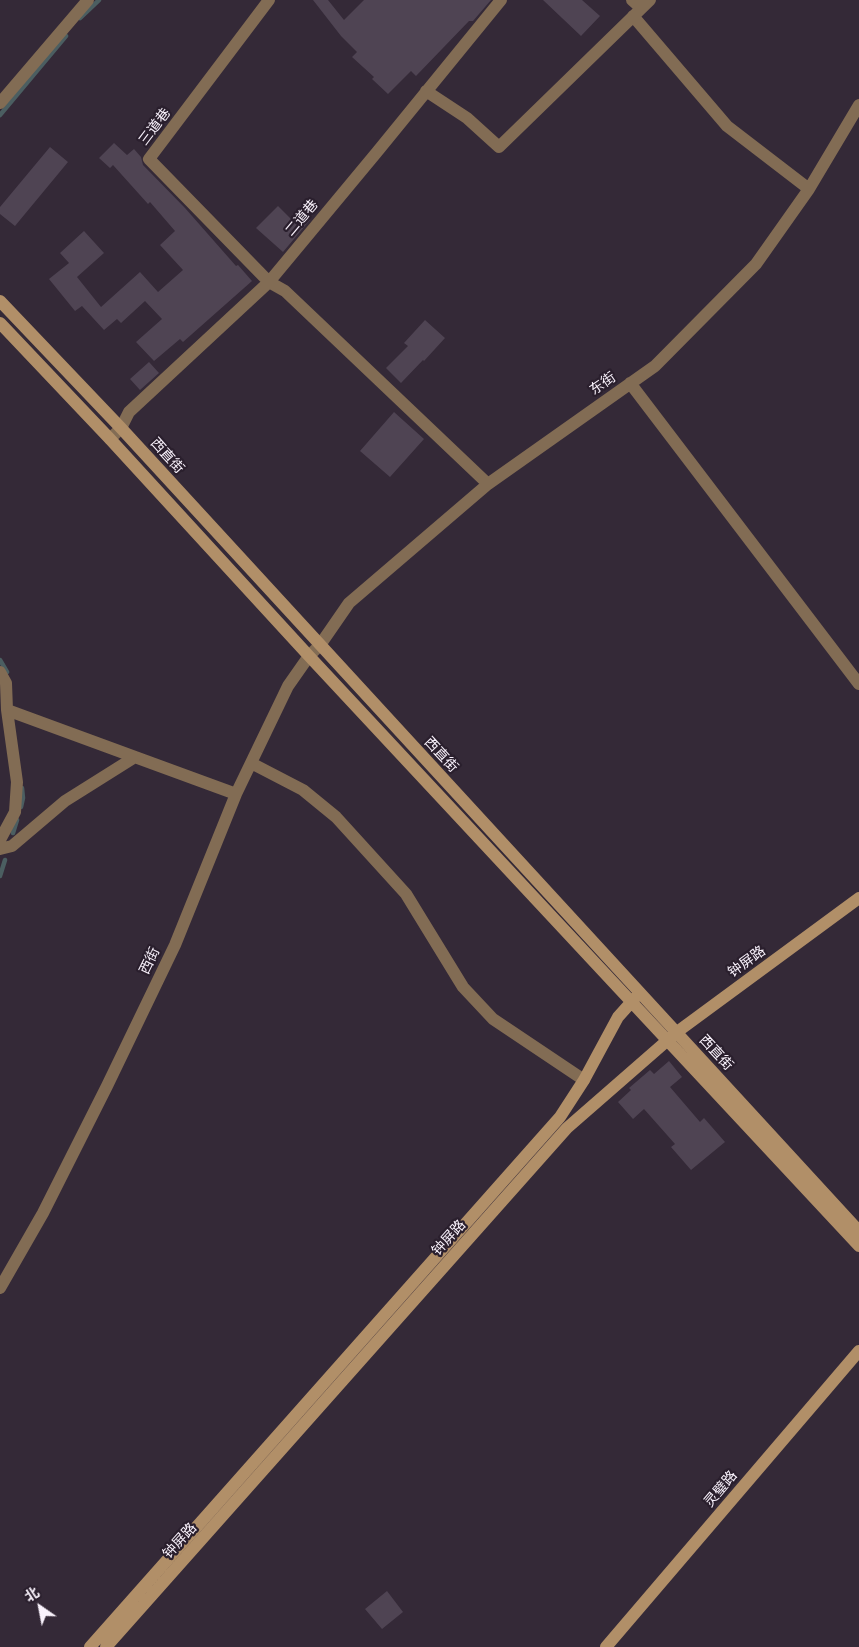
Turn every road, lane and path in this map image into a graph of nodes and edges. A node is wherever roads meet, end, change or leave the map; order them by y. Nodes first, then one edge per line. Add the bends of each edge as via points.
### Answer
1 (88, 0) edge
2 (269, 0) edge
3 (500, 0) edge
4 (639, 6) edge
5 (426, 91) junction
6 (0, 103) edge
7 (859, 105) edge
8 (809, 189) junction
9 (269, 282) junction
10 (0, 301) edge
11 (0, 323) edge
12 (630, 383) junction
13 (121, 428) junction
14 (110, 439) junction
15 (488, 484) junction
16 (320, 646) junction
17 (310, 656) junction
18 (0, 672) edge
19 (859, 684) edge
20 (7, 710) junction
21 (135, 757) junction
22 (251, 763) junction
23 (236, 794) junction
24 (0, 840) edge
25 (0, 849) edge
26 (859, 898) edge
27 (640, 992) junction
28 (631, 1003) junction
29 (676, 1032) junction
30 (666, 1041) junction
31 (584, 1080) junction
32 (859, 1231) edge
33 (859, 1246) edge
34 (0, 1288) edge
35 (859, 1351) edge
36 (90, 1647) edge
37 (106, 1647) edge
38 (606, 1647) edge

1 - 6 street
2 - 9 street, 三道巷 via 149,159
3 - 5 street, 二道巷
4 - 5 street via 499,147 467,118
4 - 8 street via 727,126
5 - 9 street, 二道巷
7 - 8 street, 东街
8 - 12 street, 东街 via 756,264 655,366
9 - 13 street, 二道巷 via 129,412
9 - 15 street via 285,291
10 - 13 street, 西直街
11 - 14 street, 西直街
12 - 15 street, 东街
12 - 19 street
13 - 14 street, 二道巷
13 - 16 street, 西直街
14 - 17 street, 西直街
15 - 16 street, 东街 via 349,603
16 - 17 street, 西街
16 - 27 street, 西直街
17 - 22 street, 西街 via 288,686
17 - 28 street, 西直街
18 - 20 street via 6,682
20 - 21 street
20 - 24 street via 17,782 16,812
21 - 23 street
21 - 25 street via 65,801 12,846
22 - 23 street, 西街
22 - 31 street via 303,790 336,817 406,894 463,988 493,1019
23 - 34 street, 西街 via 175,945 43,1213
26 - 29 street, 钟屏路
27 - 28 street, 钟屏路
27 - 29 street, 西直街
28 - 30 street, 西直街
28 - 31 street, 钟屏路 via 618,1017
29 - 30 street, 钟屏路
29 - 32 street, 西直街
30 - 33 street, 西直街
30 - 37 street, 钟屏路 via 566,1128
31 - 36 street, 钟屏路 via 560,1117
35 - 38 street, 灵璧路

